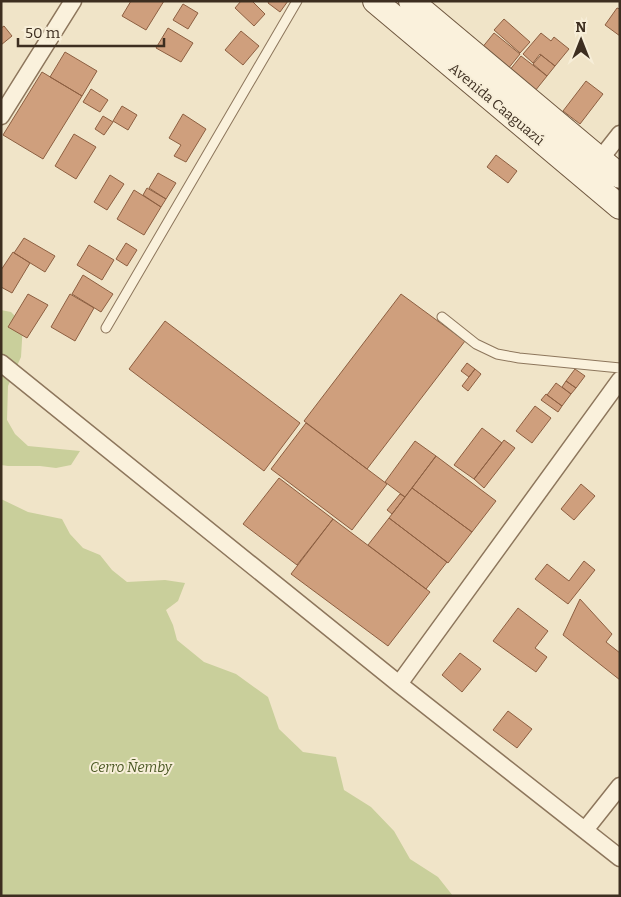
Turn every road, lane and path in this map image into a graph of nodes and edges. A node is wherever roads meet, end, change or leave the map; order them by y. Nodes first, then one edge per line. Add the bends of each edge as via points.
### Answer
1 (73, 1) edge
2 (297, 1) edge
3 (375, 1) edge
4 (417, 3) edge
5 (1, 116) edge
6 (620, 134) edge
7 (600, 159) junction
8 (620, 176) edge
9 (586, 179) junction
10 (620, 207) edge
11 (442, 318) dead end
12 (106, 328) dead end
13 (1, 363) edge
14 (620, 368) edge
15 (620, 380) edge
16 (399, 684) junction
17 (620, 786) edge
18 (586, 830) junction
19 (620, 858) edge

1 - 5 street
2 - 12 lane
3 - 9 street, Avenida Caaguazú
4 - 7 street, Avenida Caaguazú
6 - 7 street
7 - 8 street, Avenida Caaguazú
7 - 9 street
9 - 10 street, Avenida Caaguazú
11 - 14 lane via 476,344 497,354
13 - 16 street
15 - 16 street
16 - 18 street
17 - 18 street
18 - 19 street

